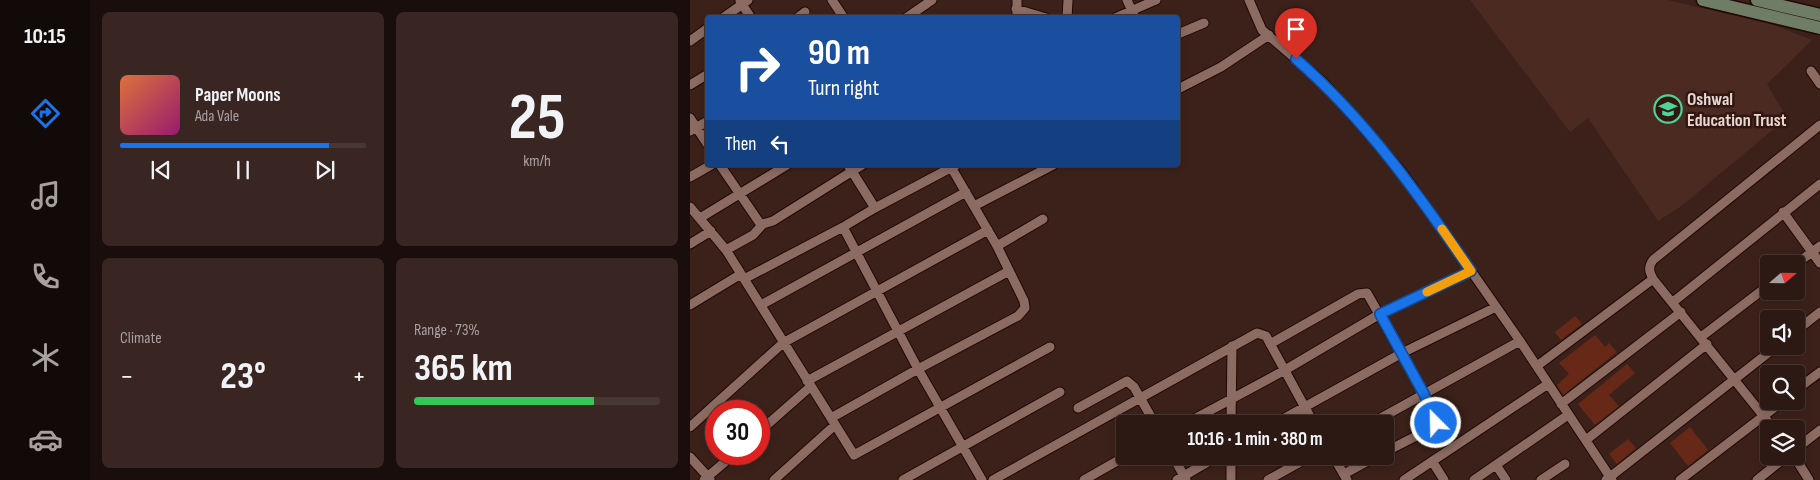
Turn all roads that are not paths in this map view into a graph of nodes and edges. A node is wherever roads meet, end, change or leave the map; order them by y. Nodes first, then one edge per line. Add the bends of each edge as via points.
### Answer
1 (833, 0) edge
2 (932, 0) edge
3 (1068, 0) edge
4 (1127, 0) edge
5 (1156, 0) edge
6 (1249, 0) edge
7 (1703, 0) edge
8 (1757, 0) edge
9 (743, 1) edge
10 (1017, 9) edge
11 (1133, 14) edge
12 (727, 15) edge
13 (750, 15) edge
14 (842, 15) edge
15 (910, 15) edge
16 (1036, 15) edge
17 (1067, 15) edge
18 (1820, 15) edge
19 (1204, 23) dead end
20 (1820, 28) edge
21 (705, 30) edge
22 (1180, 33) edge
23 (1269, 35) junction
24 (690, 41) edge
25 (1810, 72) dead end
26 (705, 76) edge
27 (1820, 84) edge
28 (690, 85) edge
29 (1180, 88) edge
30 (690, 118) edge
31 (705, 123) edge
32 (1820, 125) edge
33 (693, 130) edge
34 (705, 142) edge
35 (708, 167) edge
36 (721, 167) edge
37 (784, 167) edge
38 (951, 167) edge
39 (954, 167) edge
40 (1049, 167) edge
41 (850, 168) edge
42 (690, 177) edge
43 (1820, 184) edge
44 (966, 192) junction
45 (740, 195) junction
46 (974, 206) junction
47 (690, 207) edge
48 (875, 208) junction
49 (1783, 212) junction
50 (700, 218) junction
51 (1043, 219) dead end
52 (763, 224) junction
53 (843, 227) junction
54 (988, 230) junction
55 (711, 231) junction
56 (690, 244) edge
57 (997, 246) junction
58 (1820, 246) edge
59 (726, 250) junction
60 (855, 251) junction
61 (1811, 252) junction
62 (1805, 257) edge
63 (1820, 263) edge
64 (1009, 271) junction
65 (1471, 271) junction
66 (742, 276) junction
67 (1653, 279) junction
68 (877, 291) junction
69 (1760, 293) edge
70 (1674, 302) junction
71 (690, 305) edge
72 (761, 305) junction
73 (1496, 307) junction
74 (1681, 312) junction
75 (1820, 312) edge
76 (1380, 314) junction
77 (1805, 324) edge
78 (898, 332) junction
79 (1704, 340) junction
80 (1520, 341) junction
81 (783, 343) junction
82 (1270, 344) junction
83 (1050, 346) dead end
84 (1232, 346) junction
85 (1402, 353) junction
86 (1766, 355) edge
87 (1537, 366) junction
88 (918, 369) junction
89 (1285, 370) junction
90 (1820, 372) edge
91 (1736, 379) junction
92 (1805, 383) edge
93 (809, 384) junction
94 (1548, 384) junction
95 (1060, 392) dead end
96 (1424, 394) junction
97 (1140, 397) junction
98 (1231, 399) junction
99 (1561, 404) junction
100 (1304, 406) junction
101 (940, 408) junction
102 (1078, 408) dead end
103 (1772, 410) edge
104 (1150, 415) edge
105 (1202, 415) edge
106 (1231, 415) edge
107 (1289, 415) edge
108 (1309, 415) edge
109 (1386, 415) edge
110 (1568, 415) junction
111 (1765, 416) junction
112 (1768, 420) edge
113 (770, 421) edge
114 (833, 422) junction
115 (690, 427) edge
116 (1820, 430) edge
117 (1586, 440) junction
118 (1805, 441) edge
119 (962, 446) junction
120 (1394, 447) edge
121 (690, 457) edge
122 (1116, 462) edge
123 (1432, 462) junction
124 (1565, 464) dead end
125 (722, 465) edge
126 (1177, 465) edge
127 (1204, 465) edge
128 (1231, 465) edge
129 (1295, 465) edge
130 (1339, 465) edge
131 (1364, 465) edge
132 (1496, 465) junction
133 (1775, 465) edge
134 (1800, 465) edge
135 (1346, 477) edge
136 (707, 479) edge
137 (1182, 479) edge
138 (1609, 479) edge
139 (774, 480) edge
140 (903, 480) edge
141 (982, 480) edge
142 (993, 480) edge
143 (1084, 480) edge
144 (1231, 480) edge
145 (1268, 480) edge
146 (1404, 480) edge
147 (1444, 480) edge
148 (1474, 480) edge
149 (1506, 480) edge
150 (1541, 480) edge
151 (1680, 480) edge
152 (1757, 480) edge
153 (1809, 480) edge

1 - 14 street
2 - 15 street
3 - 17 street
4 - 11 street
5 - 11 street
6 - 23 street via 1258,23
7 - 20 main road
8 - 18 main road
9 - 12 street
9 - 13 street
10 - 16 street
19 - 22 street
21 - 24 street
23 - 29 street via 1221,67
23 - 65 street via 1324,83 1402,172
25 - 27 street
26 - 28 street
30 - 33 street
31 - 33 street
32 - 67 street via 1653,260 1649,271
33 - 34 street
35 - 42 street
36 - 45 street
37 - 45 street
38 - 48 street
39 - 44 street
40 - 46 street
41 - 48 street
41 - 52 street via 773,221
43 - 49 street
44 - 46 street
44 - 60 street
45 - 50 street
45 - 52 street
46 - 54 street
47 - 50 street
48 - 53 street
49 - 61 street
49 - 70 street
50 - 55 street
51 - 57 street
52 - 59 street via 753,235
53 - 60 street
53 - 66 street
54 - 57 street
54 - 68 street
55 - 56 street
55 - 59 street
57 - 64 street
58 - 61 street
59 - 66 street
60 - 68 street
60 - 72 street
61 - 62 street
61 - 63 street
64 - 78 street
64 - 88 street via 1024,301 1022,313
65 - 73 street
65 - 76 street
66 - 71 street
66 - 72 street
67 - 70 street
67 - 87 street
68 - 78 street
68 - 81 street
69 - 79 street
70 - 74 street
72 - 81 street
73 - 80 street
73 - 85 street
74 - 79 street
74 - 99 street
75 - 77 street
76 - 82 street via 1371,296 1363,292
76 - 85 street
76 - 89 street
78 - 88 street
78 - 93 street
79 - 91 street
79 - 117 street
80 - 87 street
80 - 96 street
81 - 93 street
81 - 115 street
82 - 84 street via 1266,336 1257,333
82 - 89 street
83 - 101 street
84 - 97 street
84 - 98 street
85 - 96 street
85 - 100 street
86 - 91 street
87 - 94 street
88 - 101 street
88 - 114 street
89 - 98 street
89 - 100 street
90 - 92 street
91 - 111 street
91 - 138 street
93 - 113 street
93 - 114 street
94 - 99 street
94 - 123 street
95 - 119 street
96 - 109 street
96 - 120 street via 1436,423
97 - 102 street via 1127,381
97 - 104 street
97 - 142 street
98 - 105 street
98 - 106 street
99 - 110 street
100 - 107 street
100 - 108 street
101 - 114 street via 854,455
101 - 119 street
103 - 111 street
110 - 117 street
110 - 132 street
111 - 112 street
111 - 151 street
114 - 139 street
116 - 118 street
117 - 138 street
119 - 140 street
119 - 141 street
121 - 136 street
122 - 143 street
123 - 146 street
123 - 147 street
124 - 150 street
125 - 136 street
126 - 137 street
127 - 137 street
128 - 144 street
129 - 145 street
130 - 135 street
131 - 135 street
132 - 148 street
132 - 149 street
133 - 152 street
134 - 153 street

